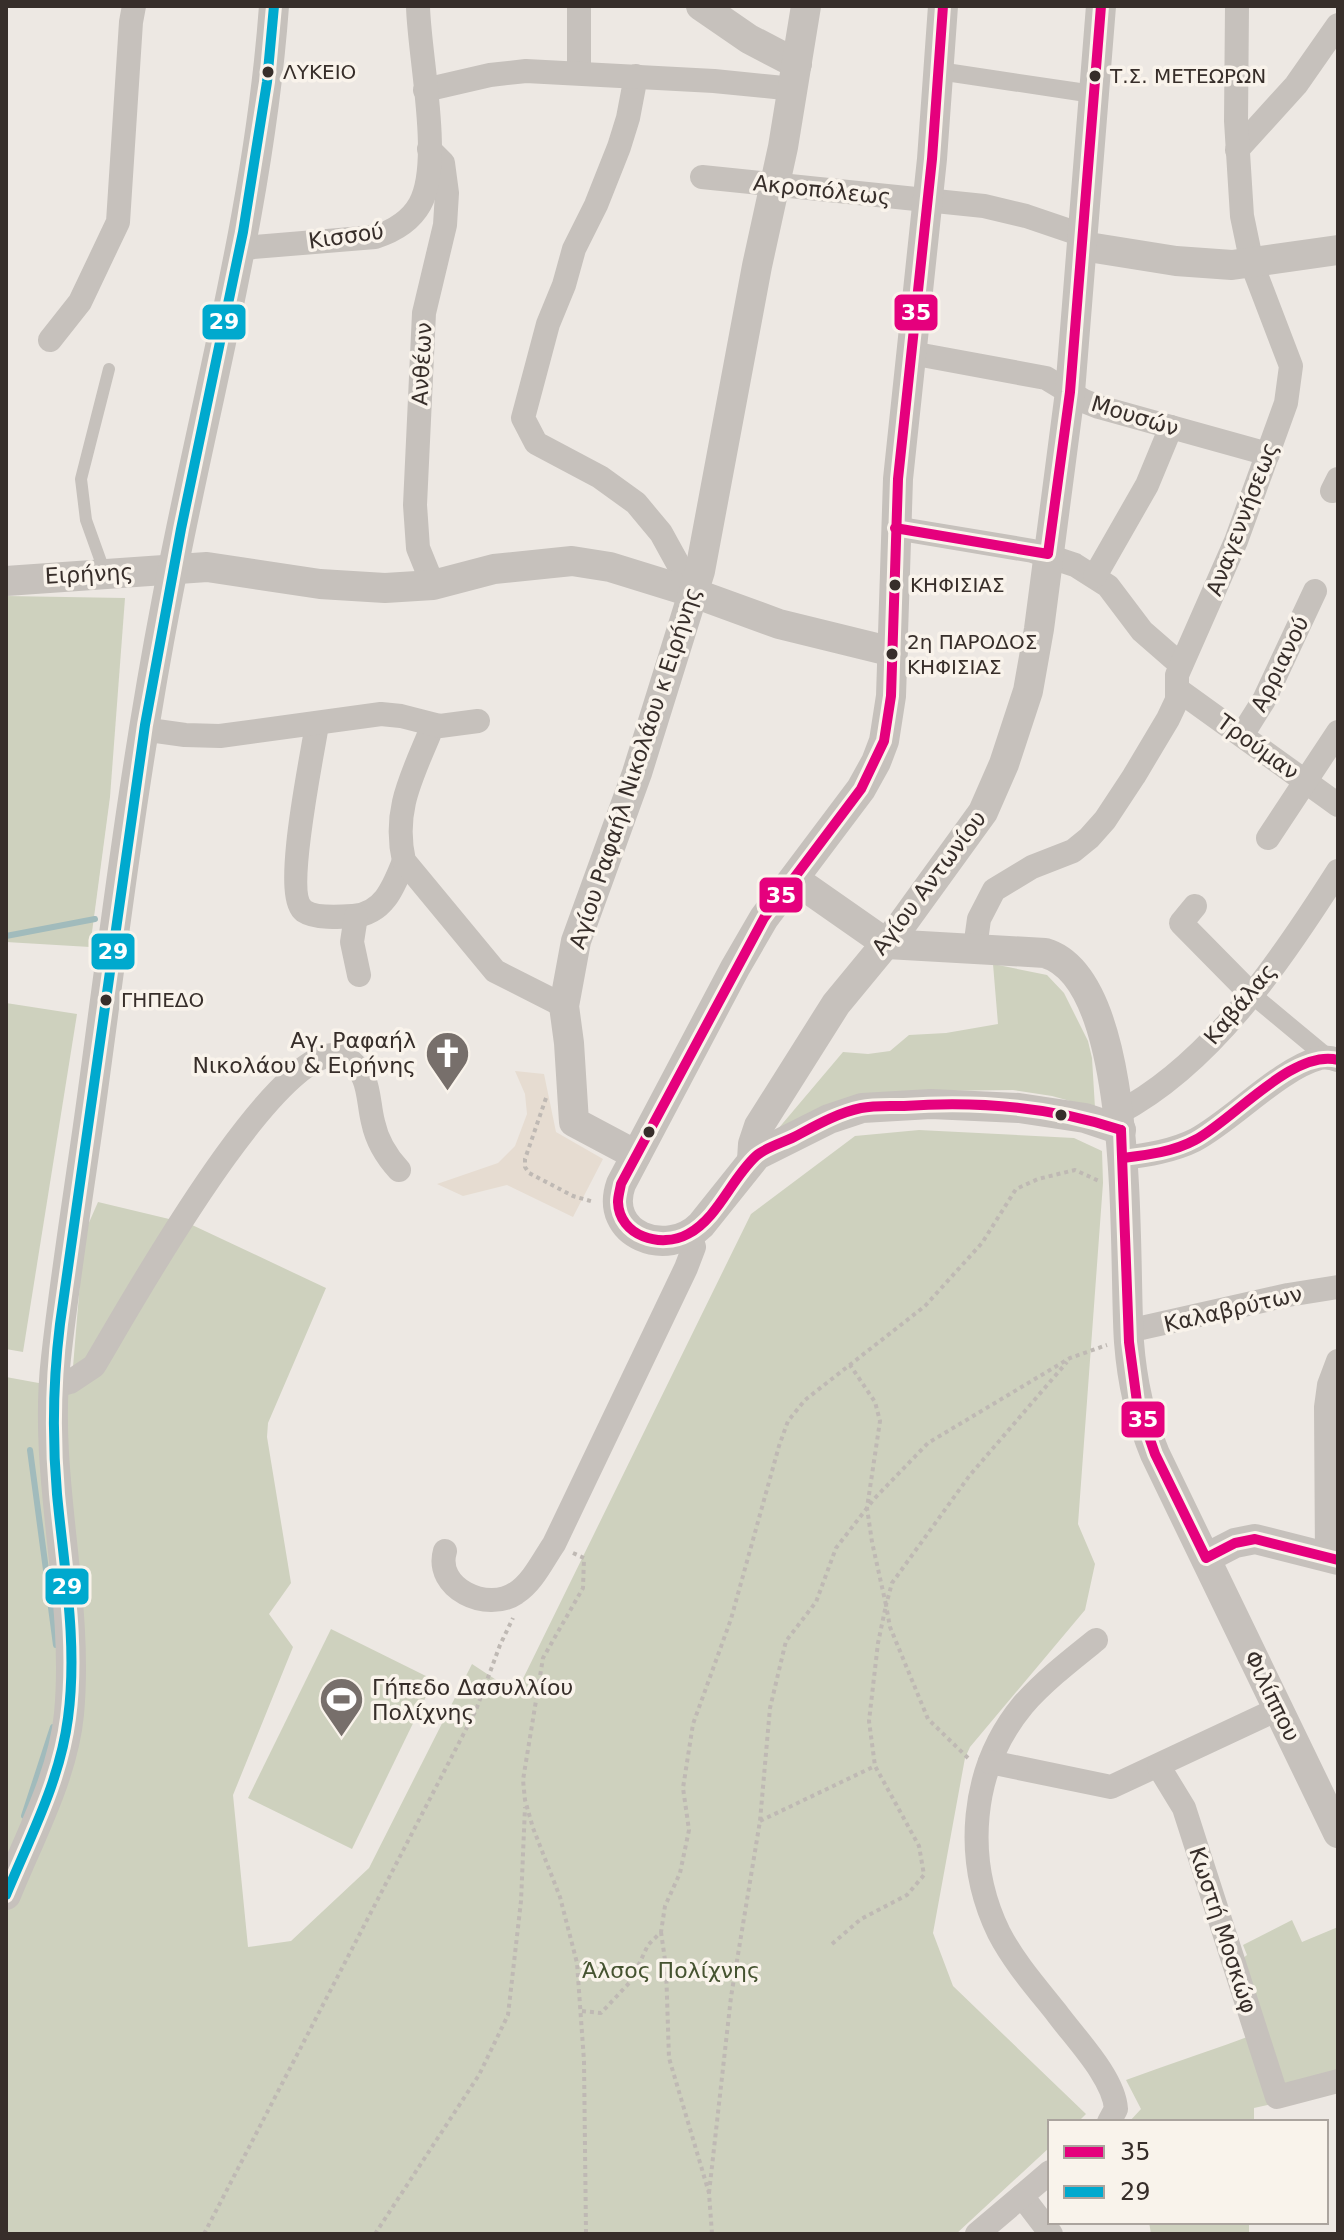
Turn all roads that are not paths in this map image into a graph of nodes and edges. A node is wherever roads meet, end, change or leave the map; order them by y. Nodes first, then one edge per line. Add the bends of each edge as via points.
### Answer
1 (134, 6) edge
2 (274, 6) edge
3 (418, 6) edge
4 (579, 6) edge
5 (701, 6) edge
6 (806, 6) edge
7 (943, 6) edge
8 (1101, 6) edge
9 (1237, 6) edge
10 (1338, 25) edge
11 (939, 71) junction
12 (579, 73) junction
13 (636, 76) junction
14 (796, 76) junction
15 (425, 90) junction
16 (1093, 94) junction
17 (429, 149) junction
18 (1237, 150) junction
19 (702, 177) dead end
20 (775, 185) junction
21 (928, 200) junction
22 (1082, 241) junction
23 (242, 248) junction
24 (1338, 250) edge
25 (1252, 264) junction
26 (50, 340) dead end
27 (911, 353) junction
28 (109, 369) dead end
29 (1070, 392) junction
30 (1171, 427) junction
31 (1268, 454) junction
32 (895, 528) junction
33 (1048, 554) junction
34 (173, 568) junction
35 (105, 573) junction
36 (1095, 576) junction
37 (6, 581) edge
38 (433, 585) junction
39 (1315, 591) dead end
40 (694, 593) junction
41 (893, 652) junction
42 (1181, 665) junction
43 (1177, 689) junction
44 (478, 721) dead end
45 (317, 724) junction
46 (433, 725) junction
47 (142, 729) junction
48 (1338, 732) edge
49 (1242, 735) junction
50 (1306, 782) junction
51 (1338, 805) edge
52 (1268, 838) dead end
53 (404, 861) junction
54 (1338, 871) edge
55 (794, 879) junction
56 (1195, 906) dead end
57 (356, 916) junction
58 (887, 944) junction
59 (975, 948) junction
60 (359, 975) dead end
61 (1251, 994) junction
62 (564, 1006) junction
63 (1333, 1059) edge
64 (1121, 1147) junction
65 (636, 1155) junction
66 (752, 1160) junction
67 (399, 1170) dead end
68 (690, 1234) junction
69 (1338, 1287) edge
70 (1128, 1331) junction
71 (1338, 1361) edge
72 (55, 1386) junction
73 (1332, 1427) edge
74 (445, 1551) dead end
75 (1206, 1558) junction
76 (1332, 1558) edge
77 (1096, 1640) dead end
78 (1278, 1709) junction
79 (990, 1762) junction
80 (1159, 1767) junction
81 (1338, 1833) edge
82 (6, 1895) edge
83 (1338, 2081) edge
84 (1112, 2115) edge
85 (1048, 2174) edge
86 (1022, 2196) junction
87 (977, 2234) edge
88 (1051, 2234) edge

1 - 26 street via 118,222 80,302
2 - 23 street
3 - 15 street
4 - 12 street
5 - 14 street
6 - 14 street, Αγίου Ραφαήλ Νικολάου κ Ειρήνης
7 - 11 street
8 - 16 street, Αγίου Αντωνίου
9 - 18 street, Αναγεννήσεως
10 - 18 street via 1296,85
11 - 16 street
11 - 21 street
12 - 13 street
12 - 15 street via 504,73
13 - 14 street
13 - 40 street via 619,147 574,249 523,418 536,443 636,503 661,533
14 - 20 street, Αγίου Ραφαήλ Νικολάου κ Ειρήνης
15 - 17 street, Κισσού
16 - 22 street, Αγίου Αντωνίου
17 - 23 street, Κισσού via 421,201 390,232
17 - 38 street, Ανθέων via 443,163 447,193 445,225 424,313 415,505 418,548
18 - 25 street, Αναγεννήσεως
19 - 20 street, Ακροπόλεως
20 - 21 street, Ακροπόλεως
20 - 40 street, Αγίου Ραφαήλ Νικολάου κ Ειρήνης
21 - 22 street, Ακροπόλεως via 998,209
21 - 27 street
22 - 25 street, Ακροπόλεως via 1188,262
22 - 29 street, Αγίου Αντωνίου
23 - 34 street
24 - 25 street, Ακροπόλεως
25 - 31 street, Αναγεννήσεως via 1291,372
27 - 29 street, Μουσών via 1036,375
27 - 32 street
28 - 35 lane via 81,479 86,520
29 - 30 street, Μουσών via 1099,407
29 - 33 street, Αγίου Αντωνίου
30 - 31 street, Μουσών
30 - 36 street via 1147,485
31 - 42 street, Αναγεννήσεως
32 - 33 street
32 - 41 street
33 - 36 street
33 - 58 street, Αγίου Αντωνίου via 1033,667 990,798
34 - 35 street, Ειρήνης
34 - 38 street, Ειρήνης via 221,568 344,586
34 - 47 street
35 - 37 street, Ειρήνης
36 - 42 street via 1155,644
38 - 40 street, Ειρήνης via 494,569 572,561
39 - 49 street, Αρριανού
40 - 41 street, Ειρήνης via 779,624
40 - 62 street, Αγίου Ραφαήλ Νικολάου κ Ειρήνης via 576,941
41 - 55 street via 888,722 876,762
42 - 43 street, Αναγεννήσεως
43 - 49 street, Τρούμαν
43 - 59 street, Αναγεννήσεως via 1168,719 1098,828 1073,851 996,887 979,919
44 - 46 street
45 - 46 street via 381,714
45 - 47 street via 220,736
45 - 57 street via 295,892 306,912
46 - 53 street via 399,820
47 - 72 street
48 - 50 street
49 - 50 street, Τρούμαν
50 - 51 street, Τρούμαν
50 - 52 street
53 - 57 street via 382,903
53 - 62 street via 495,971
54 - 61 street, Καβάλας
55 - 58 street
55 - 65 street via 735,968
56 - 61 street via 1181,923
57 - 60 street via 352,942
58 - 59 street, Φιλίππου
58 - 66 street, Αγίου Αντωνίου via 836,1004 759,1126
59 - 64 street, Φιλίππου via 1045,953 1072,970 1095,1011
61 - 63 street
61 - 64 street, Καβάλας via 1211,1041 1144,1098
62 - 65 street, Αγίου Ραφαήλ Νικολάου κ Ειρήνης via 574,1122
63 - 64 street via 1318,1059 1288,1075 1191,1142 1166,1150
64 - 66 street via 1085,1118 1049,1111 884,1105 829,1119
64 - 70 street, Φιλίππου
65 - 68 street via 617,1200 625,1222 647,1239 665,1241
66 - 68 street
67 - 72 street via 379,1140 361,1072 344,1057 328,1054 316,1059 252,1118 94,1366
68 - 74 street via 694,1247 686,1268 554,1544 530,1580 509,1597 486,1600 459,1589 445,1575
69 - 70 street, Καλαβρύτων
70 - 75 street, Φιλίππου via 1142,1422
71 - 73 street via 1327,1395
72 - 82 street via 54,1476 71,1648 69,1710 62,1751
73 - 76 street
75 - 76 street via 1255,1539
75 - 78 street, Φιλίππου
77 - 79 street via 1027,1701
78 - 80 street
78 - 81 street, Φιλίππου
79 - 80 street via 1106,1787
79 - 84 street via 978,1797 976,1826 980,1879 992,1918 1003,1941 1094,2063 1112,2093
80 - 83 street, Κωστή Μοσκώφ via 1184,1808 1277,2097
85 - 86 street
86 - 87 street
86 - 88 street

